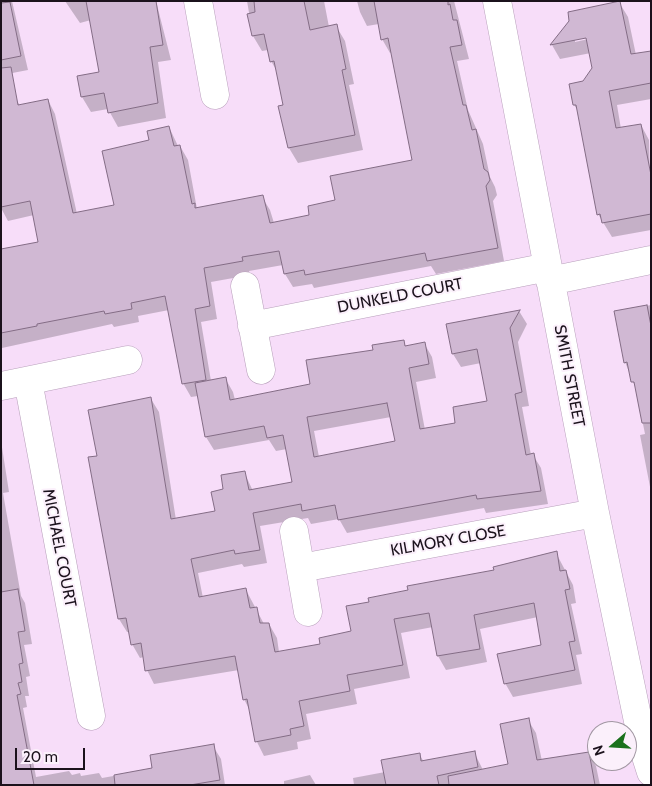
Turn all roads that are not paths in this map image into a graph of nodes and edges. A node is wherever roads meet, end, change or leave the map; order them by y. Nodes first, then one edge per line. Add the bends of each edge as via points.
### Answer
1 (198, 1) edge
2 (497, 1) edge
3 (215, 95) dead end
4 (651, 260) edge
5 (549, 274) junction
6 (245, 286) dead end
7 (252, 326) junction
8 (128, 360) dead end
9 (261, 370) dead end
10 (28, 381) junction
11 (1, 386) edge
12 (595, 514) junction
13 (294, 531) dead end
14 (301, 568) junction
15 (308, 612) dead end
16 (91, 716) dead end
17 (647, 761) edge
18 (644, 785) edge

1 - 3 street
2 - 5 street, SMITH STREET
4 - 5 street, DUNKELD COURT
5 - 7 street, DUNKELD COURT
5 - 12 street, SMITH STREET
6 - 7 street
7 - 9 street
8 - 10 street
10 - 11 street
10 - 16 street, MICHAEL COURT
12 - 14 street, KILMORY CLOSE
12 - 17 street, SMITH STREET
13 - 14 street
14 - 15 street
17 - 18 street, SMITH STREET

